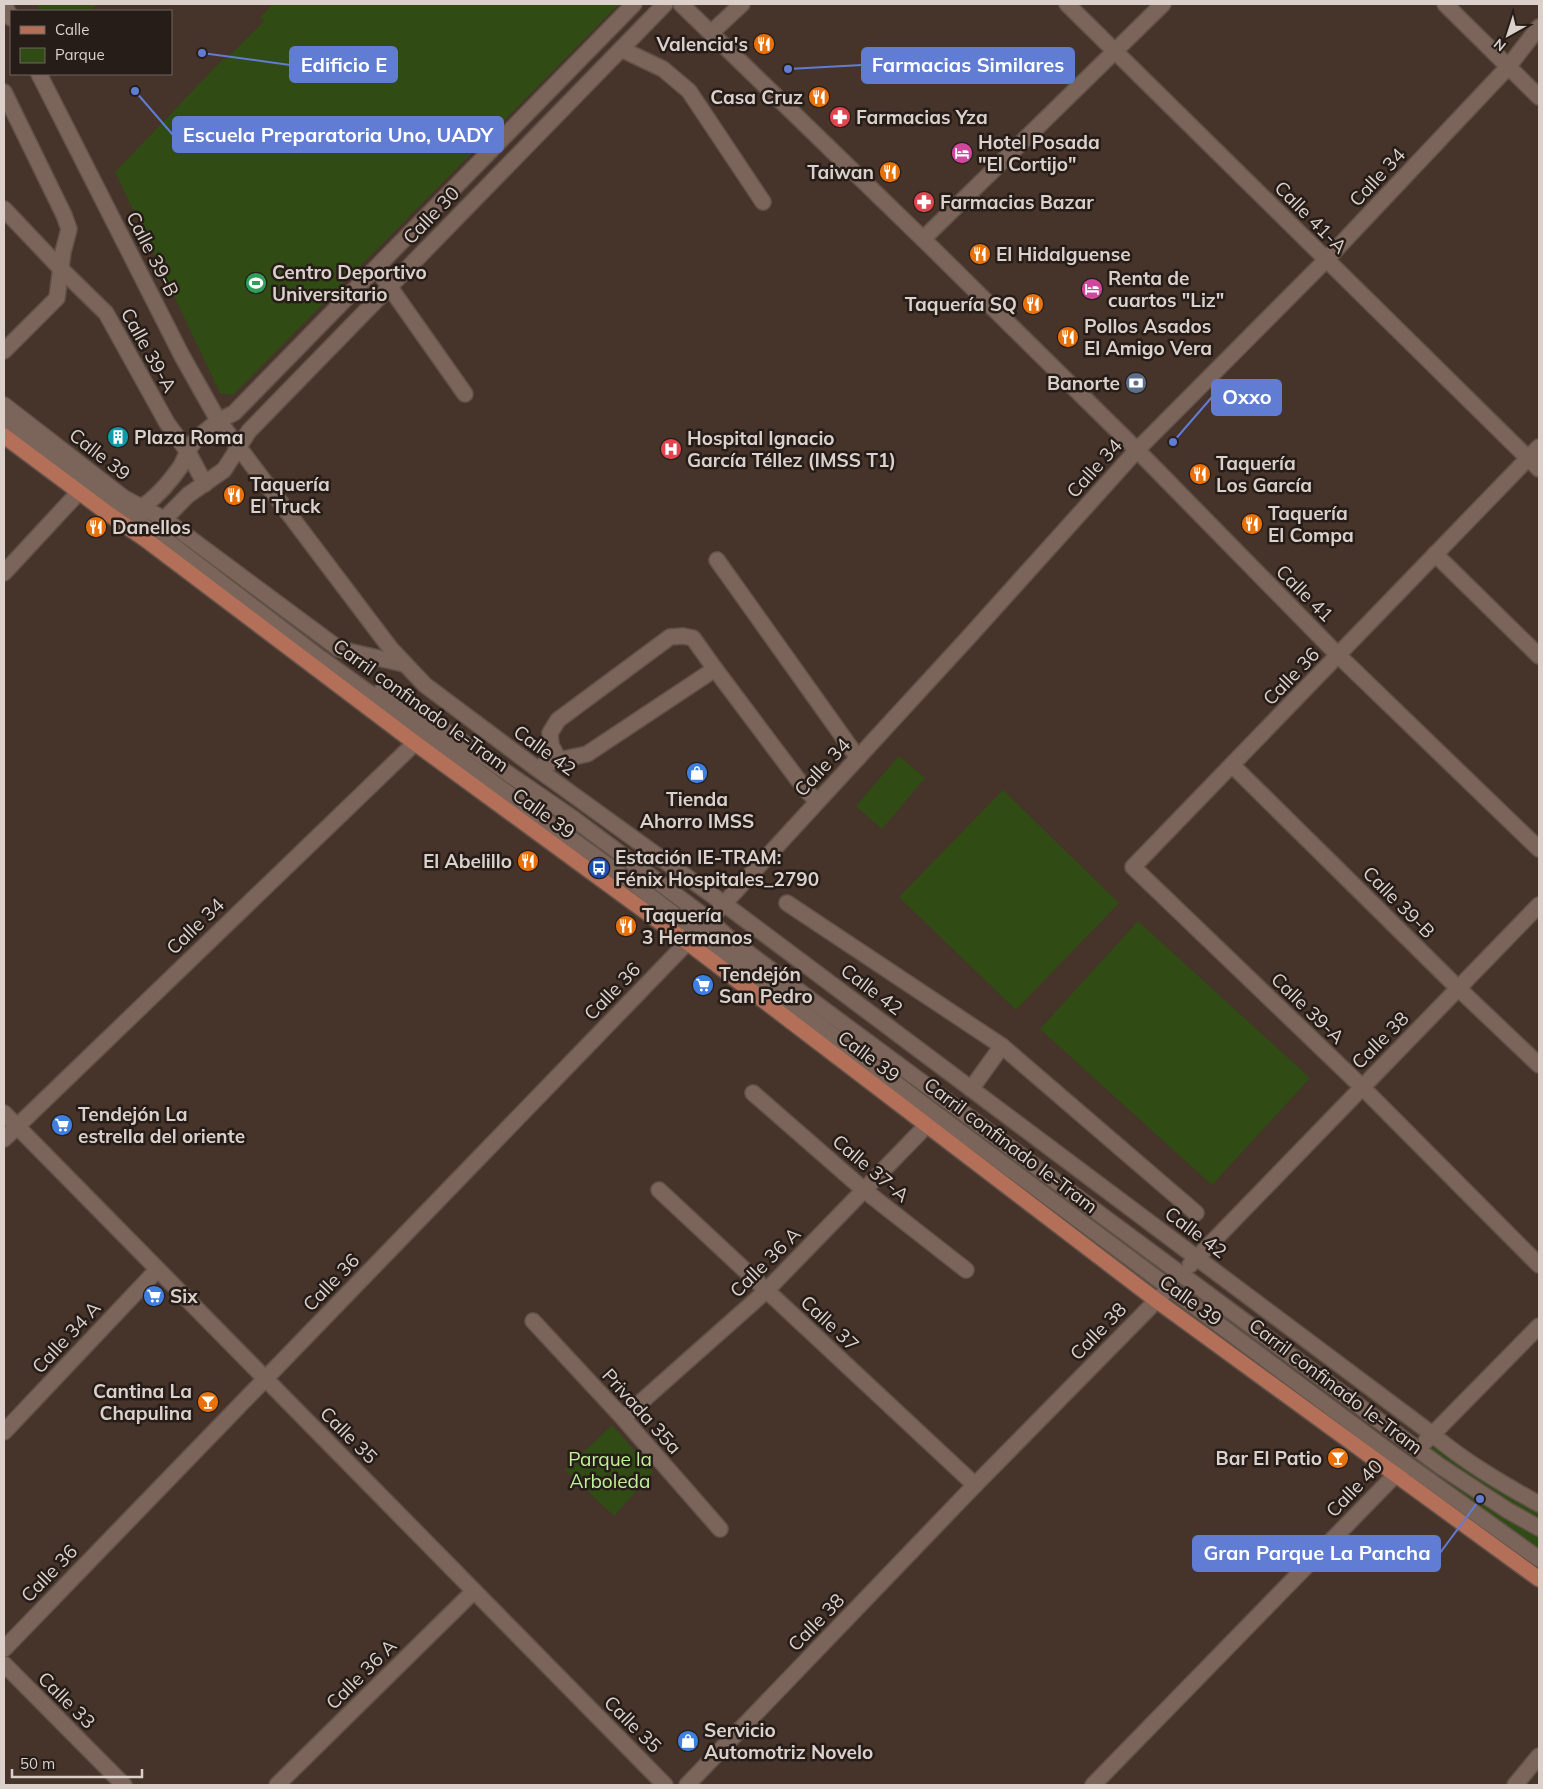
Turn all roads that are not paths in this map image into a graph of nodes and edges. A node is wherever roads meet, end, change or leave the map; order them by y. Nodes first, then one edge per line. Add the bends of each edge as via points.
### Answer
1 (4, 4) edge
2 (634, 4) edge
3 (665, 4) edge
4 (681, 4) edge
5 (742, 4) edge
6 (1067, 4) edge
7 (1163, 4) edge
8 (1445, 4) edge
9 (10, 16) edge
10 (1539, 27) edge
11 (712, 32) junction
12 (621, 49) junction
13 (1116, 52) junction
14 (1508, 67) junction
15 (41, 75) edge
16 (4, 92) edge
17 (1539, 97) edge
18 (763, 202) dead end
19 (4, 209) edge
20 (923, 238) junction
21 (1326, 260) junction
22 (376, 268) junction
23 (62, 270) junction
24 (390, 286) junction
25 (4, 351) edge
26 (465, 394) dead end
27 (4, 405) edge
28 (4, 420) edge
29 (218, 420) junction
30 (4, 436) edge
31 (238, 447) junction
32 (1539, 447) edge
33 (1136, 450) junction
34 (188, 452) junction
35 (1534, 464) edge
36 (205, 484) junction
37 (79, 492) junction
38 (142, 508) junction
39 (126, 514) junction
40 (110, 515) junction
41 (164, 519) junction
42 (149, 535) junction
43 (166, 540) junction
44 (1435, 554) junction
45 (717, 560) dead end
46 (175, 562) junction
47 (4, 573) edge
48 (315, 654) junction
49 (1338, 655) junction
50 (1539, 656) edge
51 (404, 664) junction
52 (714, 669) junction
53 (415, 742) junction
54 (858, 758) junction
55 (558, 760) junction
56 (1232, 765) junction
57 (536, 768) junction
58 (817, 802) junction
59 (1539, 849) edge
60 (1133, 867) joint
61 (723, 903) junction
62 (787, 903) dead end
63 (1539, 906) edge
64 (708, 920) junction
65 (691, 937) junction
66 (1459, 989) junction
67 (1002, 1046) junction
68 (1539, 1065) edge
69 (1362, 1087) junction
70 (972, 1089) junction
71 (753, 1093) dead end
72 (4, 1113) edge
73 (927, 1125) junction
74 (17, 1127) junction
75 (4, 1139) edge
76 (659, 1190) dead end
77 (864, 1190) junction
78 (1196, 1213) dead end
79 (1198, 1258) junction
80 (1539, 1265) edge
81 (157, 1270) junction
82 (966, 1270) dead end
83 (1182, 1274) junction
84 (1169, 1287) junction
85 (766, 1291) junction
86 (1156, 1300) junction
87 (533, 1321) dead end
88 (1539, 1326) edge
89 (265, 1379) junction
90 (623, 1418) junction
91 (4, 1432) edge
92 (1432, 1434) junction
93 (1418, 1450) junction
94 (1401, 1469) junction
95 (974, 1485) junction
96 (1539, 1504) edge
97 (720, 1528) dead end
98 (1539, 1528) edge
99 (1539, 1559) edge
100 (1539, 1579) edge
101 (474, 1591) junction
102 (4, 1649) edge
103 (4, 1664) edge
104 (1539, 1756) edge
105 (124, 1785) edge
106 (276, 1785) edge
107 (665, 1785) edge
108 (687, 1785) edge
109 (1093, 1785) edge
110 (1516, 1785) edge

1 - 9 street
2 - 22 street, Calle 30
3 - 12 street, Calle 30
4 - 11 street, Calle 41
5 - 11 street
6 - 13 street, Calle 41-A
7 - 13 street
8 - 14 street
10 - 14 street, Calle 34
11 - 20 street, Calle 41
12 - 18 street via 663,69 689,91
12 - 24 street, Calle 30
13 - 20 street
13 - 21 street, Calle 41-A
14 - 17 street
14 - 21 street, Calle 34
15 - 29 street, Calle 39-B via 182,356
16 - 23 street via 69,229
19 - 23 street, Calle 39-A
20 - 33 street, Calle 41
21 - 33 street, Calle 34
21 - 35 street, Calle 41-A
22 - 24 street
22 - 29 street, Calle 30 via 234,413
23 - 25 street via 58,298
23 - 34 street, Calle 39-A via 106,313 167,423
24 - 26 street
24 - 31 street, Calle 30 via 248,431
27 - 38 street, Calle 39 via 124,498
28 - 39 street, Carril confinado Ie-Tram
29 - 31 street, Calle 39-B
29 - 34 street, Calle 30 via 193,443
30 - 37 main road, Calle 39
31 - 36 street, Calle 30 via 224,470
31 - 51 street, Calle 42
32 - 35 street, Calle 36
33 - 49 street, Calle 41
33 - 54 street, Calle 34
34 - 36 street, Calle 39-A
34 - 38 street, Calle 30 via 170,482
35 - 44 street, Calle 36
36 - 41 street, Calle 30 via 188,494
37 - 40 main road, Calle 39
37 - 47 street
38 - 39 street, Calle 30
38 - 41 street, Calle 39
39 - 40 street, Calle 30
39 - 42 street, Carril confinado Ie-Tram
40 - 42 main road, Calle 39
41 - 42 street, Calle 30
41 - 43 street
41 - 51 street, Calle 39 via 339,649
42 - 43 street, Carril confinado Ie-Tram
42 - 46 main road, Calle 39
43 - 46 street
43 - 48 street, Carril confinado Ie-Tram
44 - 49 street, Calle 36
44 - 50 street
45 - 54 street
46 - 53 main road, Calle 39
48 - 64 street, Carril confinado Ie-Tram via 341,664 452,735 574,819
48 - 65 street, Carril confinado Ie-Tram via 536,813
49 - 56 street, Calle 36
49 - 59 street, Calle 41
51 - 57 street, Calle 42 via 425,685
52 - 55 street via 587,754
52 - 55 street via 692,638 670,637 558,720 550,733
52 - 58 street
53 - 65 main road, Calle 39
53 - 74 street, Calle 34
54 - 58 street, Calle 34
55 - 57 street
56 - 60 street, Calle 36
56 - 66 street, Calle 39-B
57 - 61 street, Calle 42
58 - 61 street, Calle 34
60 - 69 street, Calle 39-A
61 - 64 street, Calle 34
61 - 70 street, Calle 42
62 - 67 street
63 - 66 street, Calle 38
64 - 65 street, Calle 34
64 - 83 street, Carril confinado Ie-Tram
65 - 73 main road, Calle 39
65 - 84 street, Carril confinado Ie-Tram
65 - 89 street, Calle 36
66 - 68 street, Calle 39-B
66 - 69 street, Calle 38
67 - 70 street
67 - 78 street
69 - 79 street, Calle 38
69 - 80 street, Calle 39-A
70 - 79 street, Calle 42
71 - 77 street, Calle 37-A
72 - 74 street, Calle 35
73 - 77 street, Calle 36 A
73 - 86 main road, Calle 39
74 - 75 street, Calle 34
74 - 81 street, Calle 35
76 - 85 street, Calle 37
77 - 82 street, Calle 37-A
77 - 85 street, Calle 36 A
79 - 83 street, Calle 38
79 - 92 street, Calle 42
81 - 89 street, Calle 35
81 - 91 street, Calle 34 A
83 - 84 street, Calle 38
83 - 93 street, Carril confinado Ie-Tram
84 - 86 street, Calle 38
84 - 94 street, Carril confinado Ie-Tram
85 - 90 street, Calle 36 A
85 - 95 street, Calle 37
86 - 94 main road, Calle 39
86 - 95 street, Calle 38
87 - 90 street, Privada 35a
88 - 92 street, Calle 40
89 - 101 street, Calle 35
89 - 102 street, Calle 36
90 - 97 street, Privada 35a
92 - 93 street, Calle 40
92 - 96 street, Calle 42 via 1473,1466
93 - 94 street, Calle 40
93 - 98 street, Carril confinado Ie-Tram
94 - 99 street, Carril confinado Ie-Tram
94 - 100 main road, Calle 39
94 - 109 street, Calle 40
95 - 108 street, Calle 38
101 - 106 street, Calle 36 A
101 - 107 street, Calle 35
103 - 105 street, Calle 33
104 - 110 street

